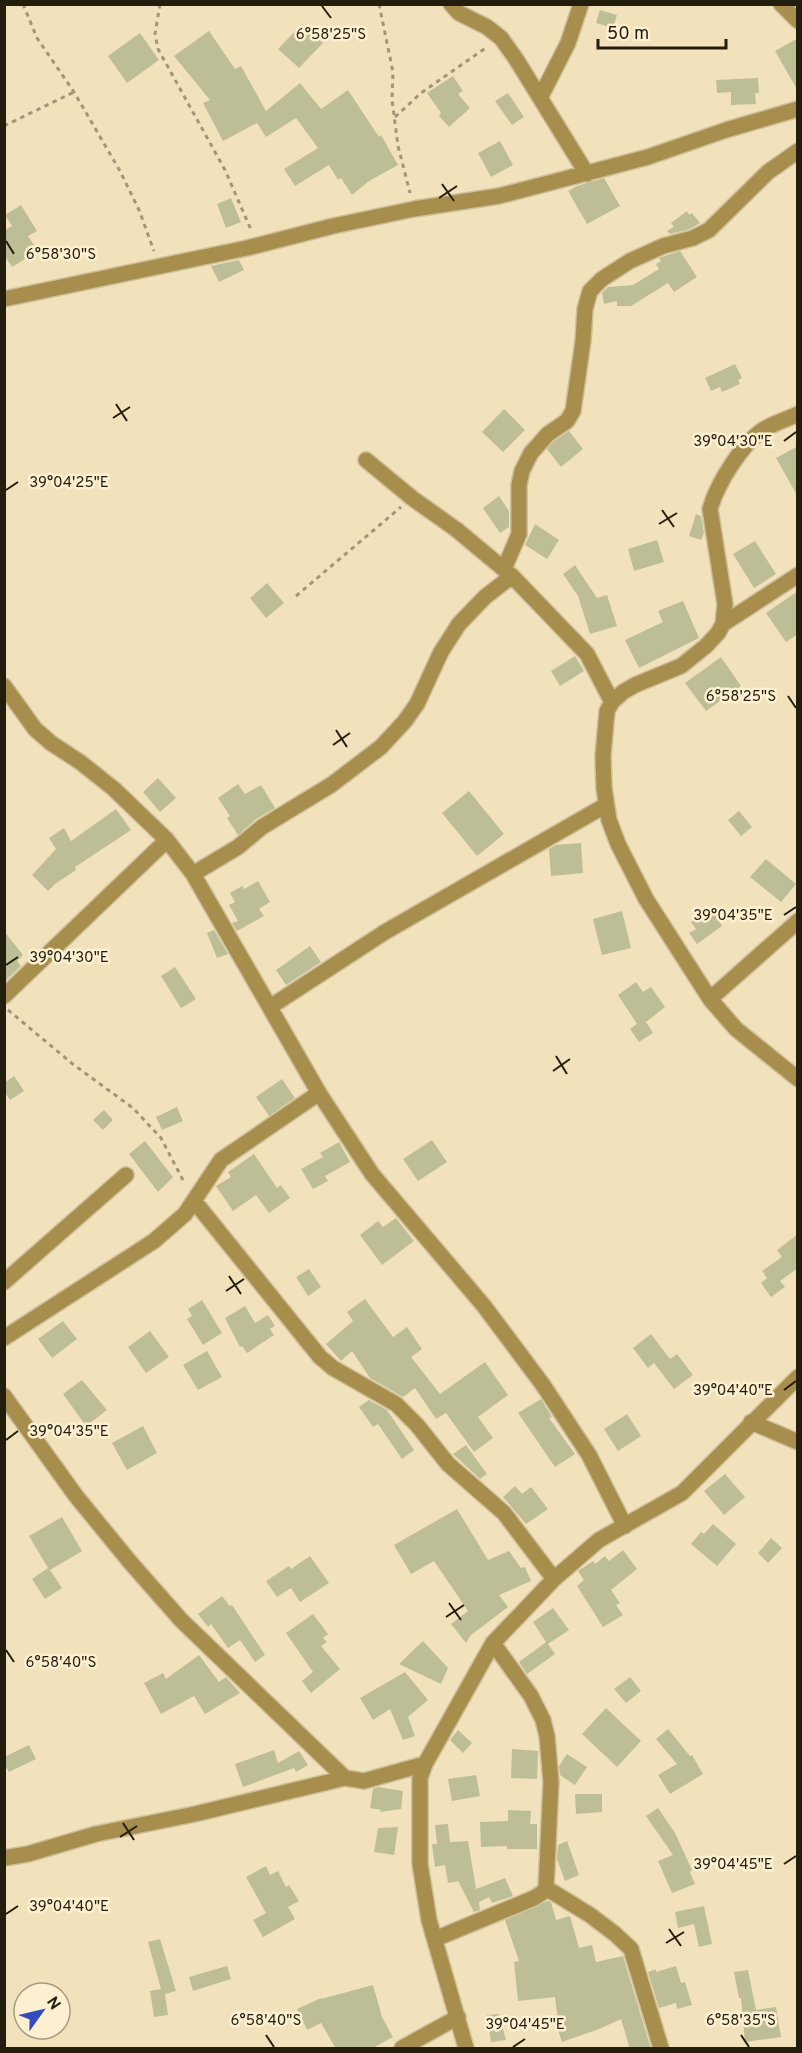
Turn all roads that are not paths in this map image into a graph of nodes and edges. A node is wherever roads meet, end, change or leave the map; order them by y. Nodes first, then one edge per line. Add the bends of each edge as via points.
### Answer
1 (451, 4) edge
2 (581, 4) edge
3 (781, 4) edge
4 (798, 21) edge
5 (540, 98) junction
6 (798, 109) edge
7 (798, 151) edge
8 (587, 174) junction
9 (4, 299) edge
10 (798, 414) edge
11 (366, 460) dead end
12 (508, 573) junction
13 (798, 575) edge
14 (723, 624) junction
15 (4, 686) edge
16 (612, 702) junction
17 (606, 805) junction
18 (167, 840) junction
19 (193, 874) junction
20 (798, 921) edge
21 (4, 996) edge
22 (710, 999) junction
23 (270, 1006) junction
24 (798, 1079) edge
25 (319, 1093) junction
26 (126, 1175) dead end
27 (195, 1202) junction
28 (4, 1282) edge
29 (4, 1338) edge
30 (798, 1377) edge
31 (4, 1396) edge
32 (752, 1422) junction
33 (798, 1442) edge
34 (625, 1526) junction
35 (554, 1579) junction
36 (493, 1643) junction
37 (425, 1764) junction
38 (345, 1778) junction
39 (4, 1858) edge
40 (546, 1888) junction
41 (435, 1940) junction
42 (458, 2018) junction
43 (402, 2049) edge
44 (466, 2049) edge
45 (661, 2049) edge

1 - 5 street via 501,38
2 - 5 street via 568,43
3 - 4 street
5 - 8 street
6 - 8 street
7 - 12 street via 768,172 709,230 630,261 590,291 573,411 531,453 522,471 519,534
8 - 9 street via 499,196 414,209
10 - 14 street via 753,436 737,454 713,498 710,509 725,604
11 - 12 street
12 - 16 street via 587,654
12 - 19 street via 459,624 417,704 381,747 331,785
13 - 14 street
14 - 16 street via 706,646 681,666 635,685
15 - 18 street via 35,729 114,789
16 - 17 street via 604,728
17 - 22 street via 618,844 646,899
17 - 23 street via 386,932
18 - 19 street
18 - 21 street
19 - 23 street
20 - 22 street
22 - 24 street via 736,1029
23 - 25 street
25 - 27 street via 221,1160
25 - 34 street via 372,1174 484,1306 543,1385 589,1455
26 - 28 street
27 - 29 street via 154,1241
27 - 35 street via 320,1357 396,1404 448,1464 504,1513
30 - 32 street
31 - 38 street via 129,1562 181,1620
32 - 33 street
32 - 34 street via 682,1493
34 - 35 street via 598,1540
35 - 36 street
36 - 37 street
36 - 40 street via 531,1695 548,1736 551,1782
37 - 38 street via 364,1781
37 - 41 street via 420,1778 420,1864
38 - 39 street
40 - 41 street via 534,1898
40 - 45 street via 631,1949
41 - 42 street
42 - 43 street
42 - 44 street

